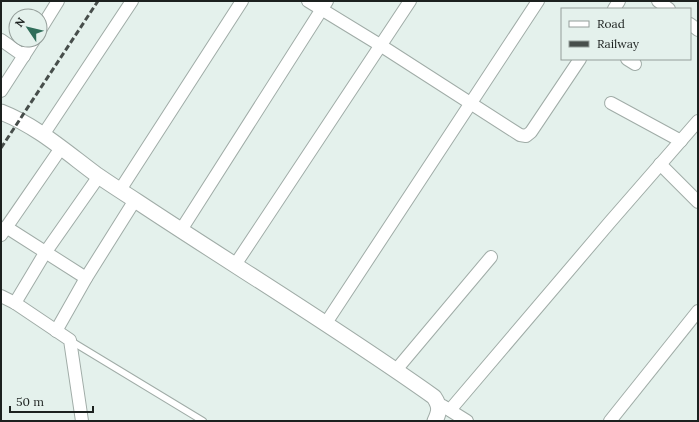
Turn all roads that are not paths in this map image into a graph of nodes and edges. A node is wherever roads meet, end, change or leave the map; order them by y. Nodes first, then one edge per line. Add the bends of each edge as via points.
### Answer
1 (58, 1) edge
2 (132, 1) edge
3 (242, 1) edge
4 (308, 1) edge
5 (410, 1) edge
6 (538, 1) edge
7 (658, 1) edge
8 (324, 5) edge
9 (668, 8) edge
10 (48, 17) edge
11 (1, 40) edge
12 (380, 45) junction
13 (29, 48) edge
14 (24, 56) junction
15 (579, 60) edge
16 (1, 91) edge
17 (470, 103) junction
18 (611, 104) dead end
19 (1, 112) edge
20 (698, 121) edge
21 (43, 135) junction
22 (681, 141) junction
23 (61, 148) junction
24 (660, 164) junction
25 (99, 176) junction
26 (120, 190) junction
27 (135, 200) junction
28 (698, 202) edge
29 (181, 230) junction
30 (4, 231) edge
31 (45, 253) junction
32 (491, 257) dead end
33 (235, 266) junction
34 (86, 278) junction
35 (2, 297) edge
36 (15, 303) junction
37 (698, 311) edge
38 (326, 323) junction
39 (56, 331) junction
40 (70, 340) junction
41 (396, 370) junction
42 (80, 406) junction
43 (445, 407) junction
44 (72, 421) edge
45 (82, 421) edge
46 (203, 421) edge
47 (435, 421) edge
48 (468, 421) edge
49 (610, 421) edge

1 - 10 street
2 - 21 street
3 - 26 street
4 - 8 street
5 - 12 street
6 - 17 street
7 - 9 street
8 - 12 street
8 - 29 street
11 - 14 street
12 - 17 street
12 - 33 street
13 - 14 street
14 - 16 street
15 - 17 street via 526,136 520,135
17 - 38 street
18 - 22 street
19 - 21 street via 20,120
20 - 22 street
21 - 23 street
22 - 24 street
23 - 25 street
23 - 30 street
24 - 28 street
24 - 43 street via 538,306
25 - 26 street
25 - 31 street
26 - 27 street
27 - 29 street
27 - 34 street
29 - 33 street
30 - 31 street
31 - 34 street
31 - 36 street
32 - 41 street
33 - 38 street
34 - 39 street
35 - 36 street
36 - 39 street
37 - 49 street
38 - 41 street
39 - 40 street
40 - 42 street
40 - 46 lane
41 - 43 street
42 - 44 street
42 - 45 street
43 - 47 street
43 - 48 street

